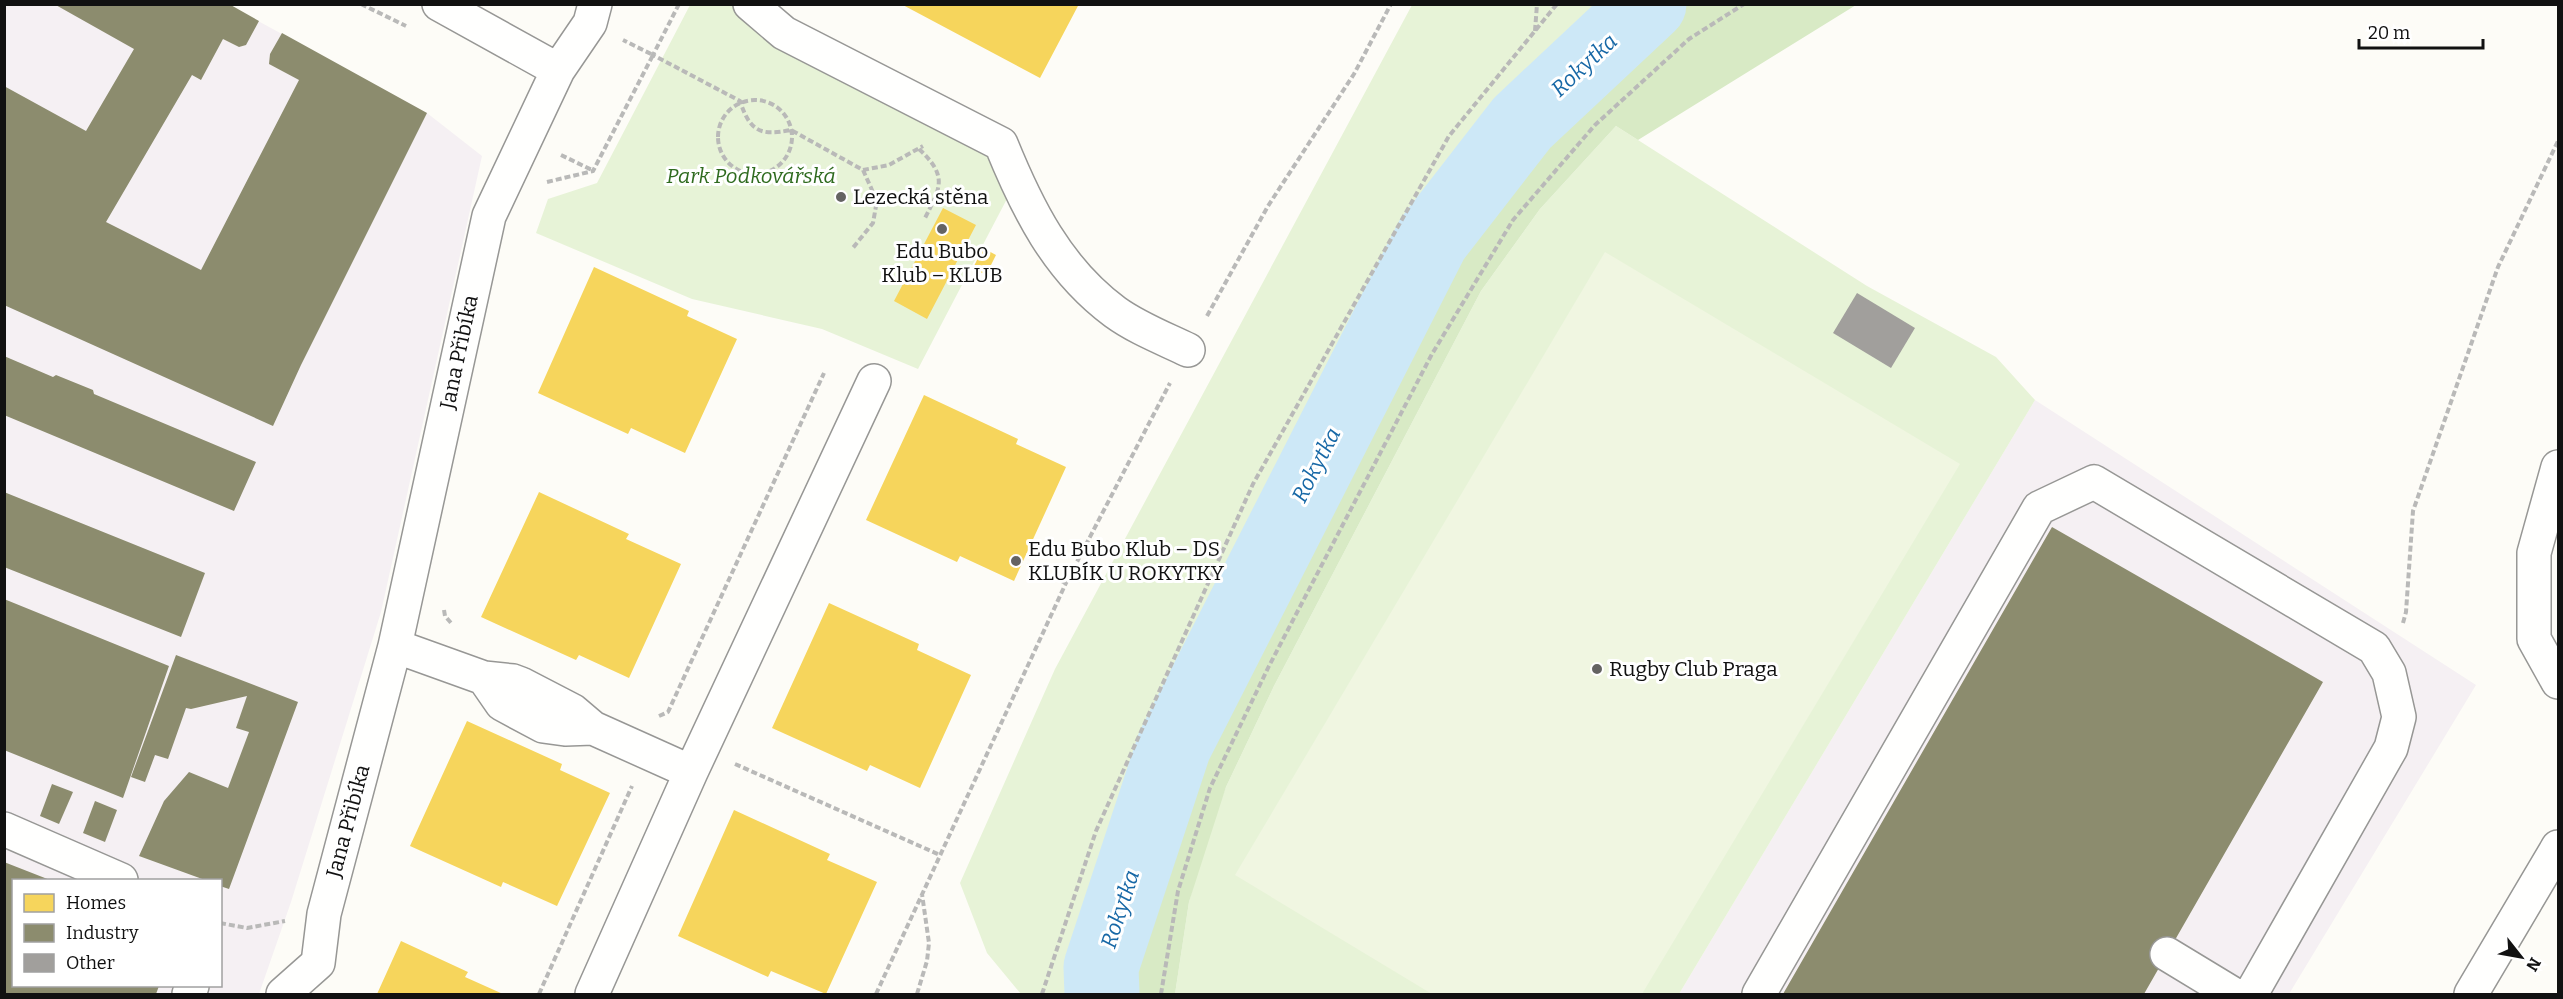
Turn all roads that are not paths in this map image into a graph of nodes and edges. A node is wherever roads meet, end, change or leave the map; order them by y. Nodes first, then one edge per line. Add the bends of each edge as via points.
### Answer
1 (439, 4) edge
2 (750, 4) edge
3 (593, 14) edge
4 (558, 70) junction
5 (1188, 350) road end
6 (874, 381) dead end
7 (2559, 467) edge
8 (395, 646) junction
9 (2559, 682) edge
10 (696, 761) junction
11 (4, 829) edge
12 (2559, 847) edge
13 (119, 879) edge
14 (2167, 954) dead end
15 (283, 994) edge
16 (592, 994) edge
17 (1759, 994) edge
18 (2233, 994) edge
19 (2251, 994) edge
20 (2471, 994) edge

1 - 4 street
2 - 5 street via 784,33 1001,144 1042,231 1079,282 1115,312
3 - 4 street, Jana Přibíka
4 - 8 street, Jana Přibíka via 489,216
6 - 10 street
7 - 9 street via 2534,553 2534,639
8 - 10 street via 484,678 513,681 573,711 593,728
8 - 15 street, Jana Přibíka via 324,914 318,963
10 - 16 street
11 - 13 street
12 - 20 street
14 - 18 street
17 - 19 street via 2039,508 2094,483 2374,648 2389,673 2399,717 2391,748

